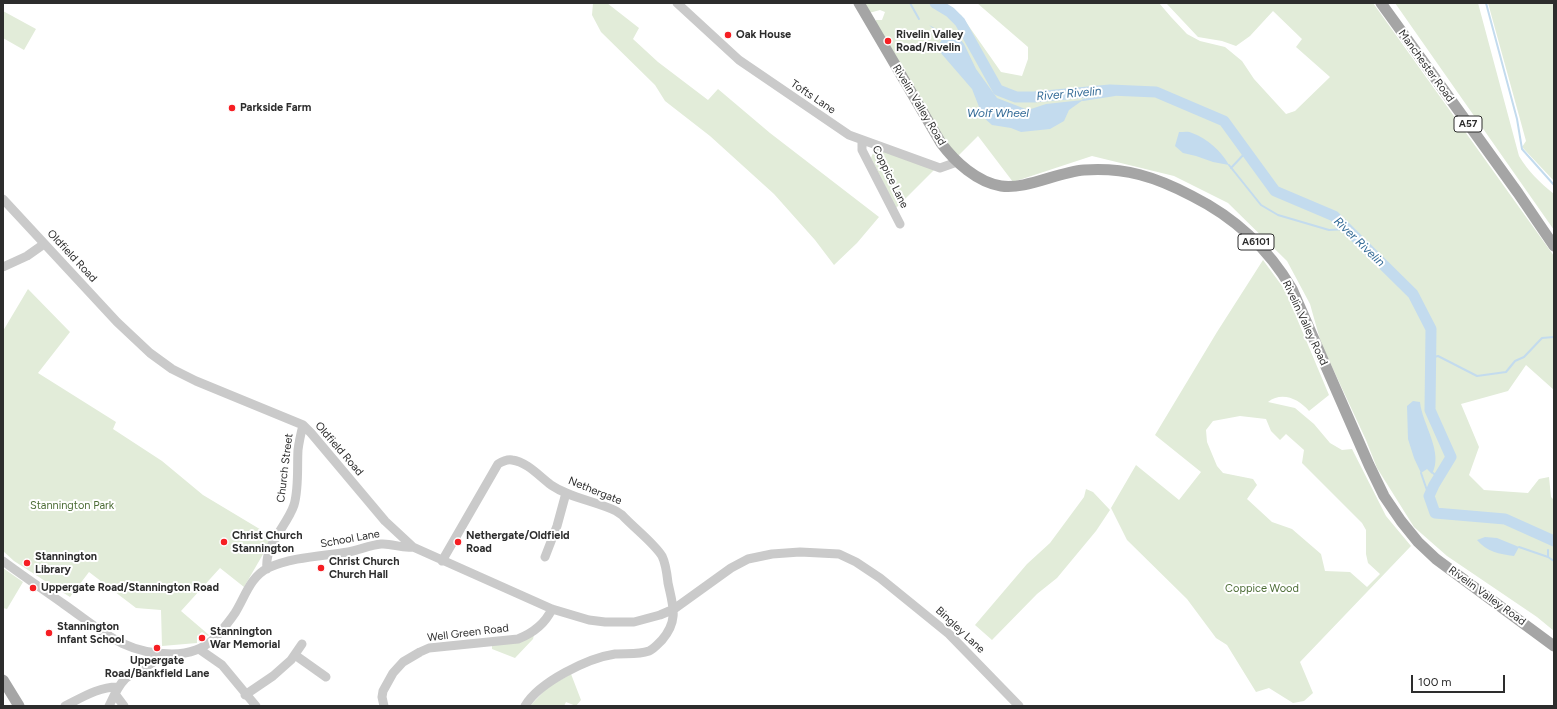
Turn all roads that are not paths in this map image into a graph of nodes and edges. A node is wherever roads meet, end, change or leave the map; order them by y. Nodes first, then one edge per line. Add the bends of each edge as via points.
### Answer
1 (677, 3) edge
2 (859, 3) edge
3 (1381, 3) edge
4 (862, 140) junction
5 (957, 162) junction
6 (3, 199) edge
7 (900, 224) dead end
8 (44, 244) junction
9 (1554, 246) edge
10 (3, 267) edge
11 (302, 426) junction
12 (566, 493) junction
13 (413, 547) junction
14 (545, 557) dead end
15 (3, 561) edge
16 (442, 561) junction
17 (267, 569) junction
18 (552, 609) junction
19 (674, 609) junction
20 (302, 644) dead end
21 (1554, 646) edge
22 (199, 649) junction
23 (161, 654) junction
24 (295, 655) junction
25 (326, 677) dead end
26 (3, 680) edge
27 (117, 690) junction
28 (245, 695) junction
29 (19, 706) edge
30 (65, 706) edge
31 (109, 706) edge
32 (124, 706) edge
33 (256, 706) edge
34 (384, 706) edge
35 (525, 706) edge
36 (1019, 706) edge

1 - 4 street, Tofts Lane via 739,60 848,135
2 - 5 main road, Rivelin Valley Road / A6101 via 935,134
3 - 9 main road, Manchester Road / A57
4 - 5 street, Tofts Lane via 940,168
4 - 7 street, Coppice Lane via 862,150
5 - 21 main road, Rivelin Valley Road / A6101 via 975,175 1002,186 1019,186 1051,176 1085,170 1134,173 1172,186 1214,208 1239,226 1276,265 1292,289 1369,465 1384,496 1401,522 1436,559
6 - 8 street, Oldfield Road
8 - 10 street via 27,256
8 - 11 street, Oldfield Road via 117,322 150,353 172,369
11 - 13 street, Oldfield Road via 315,437 384,521
11 - 17 street, Church Street via 294,504 268,553
12 - 14 street via 547,541
12 - 16 street, Nethergate via 518,462 511,459 503,460 498,464
12 - 19 street, Nethergate via 616,511 658,551 664,560
13 - 16 street, Oldfield Road
13 - 17 street, School Lane via 373,545 288,562
15 - 23 street via 114,640 132,649
16 - 18 street, Oldfield Road
17 - 22 street via 256,576 236,612 222,630
18 - 19 street, Oldfield Road via 589,620 620,622 649,619
18 - 34 street, Well Green Road via 543,624 518,639 429,648 411,657 393,673 382,697
19 - 35 street via 672,624 664,638 649,651 615,654 579,667 543,687
19 - 36 street, Bingley Lane via 748,559 800,552 839,554 880,578 949,634
20 - 24 street
22 - 23 street via 184,653
22 - 28 street via 222,665
23 - 27 street via 131,675
24 - 25 street
24 - 28 street via 273,676
26 - 29 main road
27 - 30 street via 109,687 99,690
27 - 31 street
27 - 32 street
28 - 33 street

